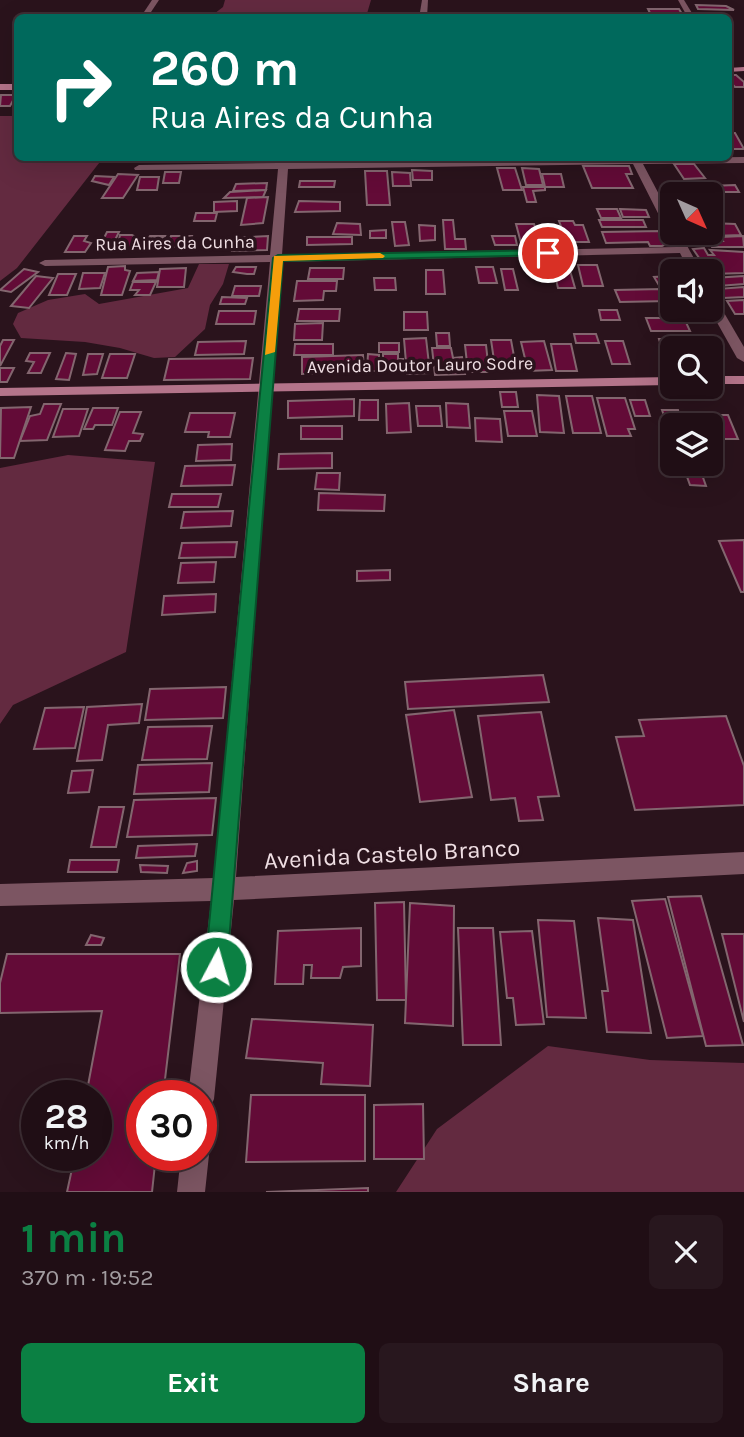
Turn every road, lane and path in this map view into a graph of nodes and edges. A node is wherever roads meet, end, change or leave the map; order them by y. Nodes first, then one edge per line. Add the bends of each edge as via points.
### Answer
1 (401, 161) edge
2 (637, 161) edge
3 (284, 162) edge
4 (139, 168) dead end
5 (660, 206) edge
6 (680, 245) edge
7 (683, 250) junction
8 (278, 258) junction
9 (688, 259) edge
10 (45, 263) dead end
11 (723, 322) edge
12 (744, 358) edge
13 (723, 380) edge
14 (744, 380) edge
15 (660, 381) edge
16 (266, 386) junction
17 (0, 392) edge
18 (744, 863) edge
19 (225, 889) junction
20 (0, 895) edge
21 (203, 1080) edge
22 (193, 1171) edge
23 (191, 1192) edge

1 - 3 street
2 - 5 street
3 - 4 street
3 - 8 street
6 - 7 street
7 - 8 street, Rua Aires da Cunha
7 - 9 street
8 - 10 street, Rua Aires da Cunha
8 - 16 street
11 - 12 street
13 - 14 street
15 - 16 street, Avenida Doutor Lauro Sodre
16 - 17 street, Avenida Doutor Lauro Sodre
16 - 19 street
18 - 19 street, Avenida Castelo Branco
19 - 20 street, Avenida Castelo Branco
19 - 21 street
22 - 23 street

